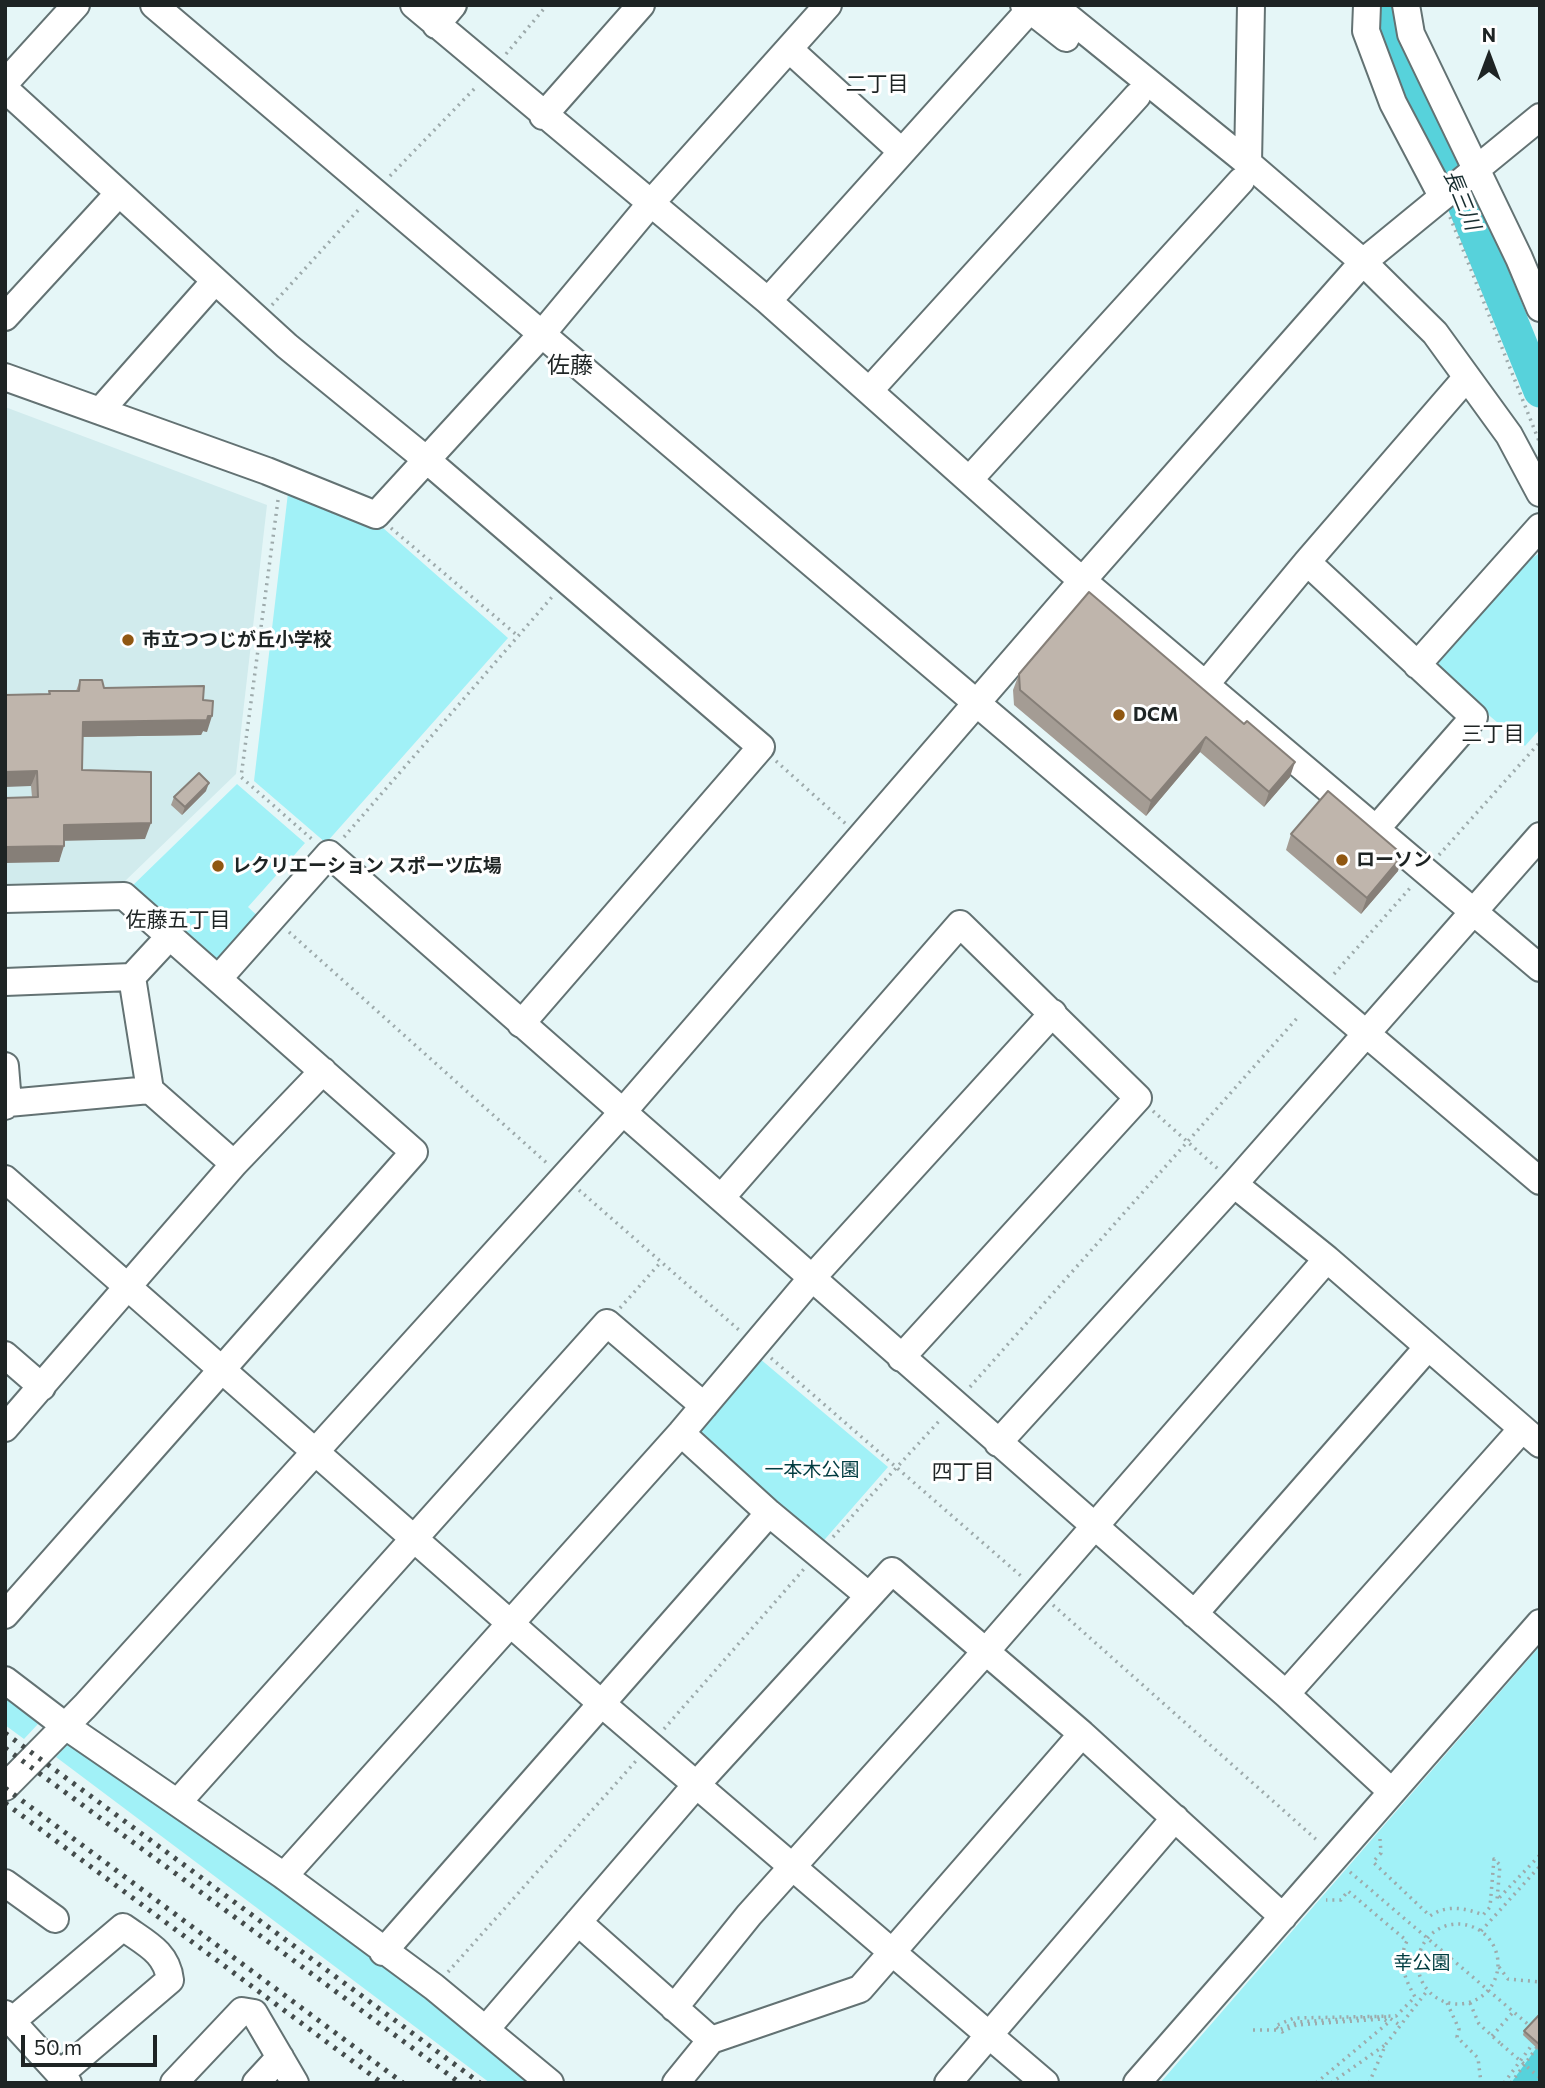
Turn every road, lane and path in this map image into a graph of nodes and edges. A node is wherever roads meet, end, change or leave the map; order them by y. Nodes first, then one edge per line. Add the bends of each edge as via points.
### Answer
1 (76, 5) edge
2 (154, 5) edge
3 (414, 5) edge
4 (547, 5) edge
5 (641, 5) edge
6 (828, 5) edge
7 (1251, 5) edge
8 (1367, 5) edge
9 (1406, 5) edge
10 (1036, 6) edge
11 (444, 15) edge
12 (789, 49) junction
13 (491, 72) junction
14 (5, 83) edge
15 (5, 89) edge
16 (1137, 96) junction
17 (543, 116) junction
18 (1536, 124) edge
19 (901, 151) junction
20 (1477, 170) junction
21 (1245, 172) junction
22 (375, 192) junction
23 (119, 193) junction
24 (1442, 195) junction
25 (651, 203) junction
26 (1529, 260) edge
27 (1363, 261) junction
28 (215, 281) junction
29 (768, 301) junction
30 (1540, 308) edge
31 (5, 317) edge
32 (258, 320) junction
33 (541, 335) junction
34 (5, 377) edge
35 (1467, 377) junction
36 (869, 391) junction
37 (100, 411) junction
38 (1540, 443) edge
39 (428, 461) junction
40 (970, 480) junction
41 (1540, 493) edge
42 (278, 497) dead end
43 (376, 515) junction
44 (1540, 527) edge
45 (1307, 562) junction
46 (567, 579) junction
47 (1082, 581) junction
48 (518, 636) junction
49 (1417, 664) junction
50 (1206, 684) junction
51 (978, 704) junction
52 (761, 747) junction
53 (1376, 829) junction
54 (1540, 836) edge
55 (861, 837) junction
56 (329, 854) junction
57 (5, 899) edge
58 (1474, 913) junction
59 (170, 936) junction
60 (1540, 968) edge
61 (132, 977) junction
62 (218, 979) junction
63 (5, 982) edge
64 (1053, 1013) junction
65 (1298, 1017) dead end
66 (521, 1024) junction
67 (1365, 1036) junction
68 (5, 1066) edge
69 (323, 1071) junction
70 (150, 1090) junction
71 (1138, 1098) junction
72 (7, 1105) edge
73 (621, 1114) junction
74 (1187, 1142) junction
75 (234, 1164) junction
76 (5, 1179) edge
77 (1540, 1181) edge
78 (1234, 1184) junction
79 (721, 1198) junction
80 (1327, 1259) junction
81 (661, 1262) dead end
82 (811, 1279) junction
83 (129, 1288) junction
84 (607, 1322) junction
85 (1427, 1347) junction
86 (5, 1355) edge
87 (901, 1358) junction
88 (222, 1368) junction
89 (42, 1387) junction
90 (954, 1404) junction
91 (704, 1406) junction
92 (5, 1428) edge
93 (681, 1433) junction
94 (1531, 1437) edge
95 (998, 1443) junction
96 (315, 1452) junction
97 (769, 1513) junction
98 (1093, 1527) junction
99 (415, 1538) junction
100 (818, 1553) junction
101 (869, 1596) junction
102 (1194, 1614) junction
103 (5, 1615) edge
104 (510, 1620) junction
105 (1540, 1623) edge
106 (987, 1650) junction
107 (5, 1680) edge
108 (1286, 1694) junction
109 (602, 1704) junction
110 (64, 1725) junction
111 (1082, 1734) junction
112 (650, 1745) junction
113 (696, 1785) junction
114 (5, 1787) edge
115 (1392, 1793) junction
116 (179, 1801) junction
117 (1175, 1818) junction
118 (1371, 1842) dead end
119 (1540, 1854) edge
120 (1345, 1863) junction
121 (1540, 1866) edge
122 (794, 1867) junction
123 (284, 1876) junction
124 (5, 1883) edge
125 (1329, 1891) dead end
126 (1283, 1917) junction
127 (55, 1919) dead end
128 (578, 1922) junction
129 (1481, 1931) junction
130 (1427, 1937) junction
131 (891, 1951) junction
132 (383, 1952) junction
133 (1498, 1967) junction
134 (1540, 1982) edge
135 (434, 1987) junction
136 (1490, 1989) junction
137 (1427, 1991) junction
138 (1447, 2003) junction
139 (1470, 2003) junction
140 (674, 2008) junction
141 (1514, 2011) junction
142 (9, 2017) edge
143 (1401, 2026) junction
144 (1530, 2026) edge
145 (486, 2029) junction
146 (1253, 2030) dead end
147 (1540, 2034) edge
148 (989, 2036) junction
149 (1492, 2036) junction
150 (711, 2040) junction
151 (1540, 2043) edge
152 (1387, 2044) junction
153 (280, 2057) junction
154 (64, 2078) edge
155 (1540, 2078) edge
156 (174, 2083) edge
157 (256, 2083) edge
158 (295, 2083) edge
159 (550, 2083) edge
160 (676, 2083) edge
161 (948, 2083) edge
162 (1045, 2083) edge
163 (1136, 2083) edge
164 (1316, 2083) edge
165 (1331, 2083) edge
166 (1369, 2083) edge
167 (1481, 2083) edge
168 (1504, 2083) edge
169 (1511, 2083) edge

1 - 14 street
2 - 22 street
3 - 11 street
4 - 13 path
5 - 17 street
6 - 12 street
7 - 21 street
8 - 24 street via 1366,31 1393,103
9 - 20 street via 1411,34
10 - 16 street
10 - 19 street
10 - 21 street
11 - 13 street
12 - 19 street
12 - 25 street
13 - 17 street
13 - 22 path
15 - 23 street
16 - 21 street
16 - 36 street
17 - 25 street
18 - 20 street
19 - 29 street
20 - 24 street
20 - 26 street
21 - 27 street
21 - 40 street
22 - 32 path
22 - 33 street
23 - 28 street
23 - 31 street
24 - 27 street
24 - 38 path
25 - 29 street
25 - 33 street
26 - 30 street
27 - 35 street via 1435,333
27 - 47 street
28 - 32 street
28 - 37 street
29 - 36 street
32 - 39 street
33 - 39 street
33 - 51 street
34 - 37 street
35 - 41 street via 1509,435
35 - 45 street
36 - 40 street
37 - 43 street
39 - 43 street
39 - 46 street
40 - 47 street
42 - 56 path via 241,777
43 - 48 path
44 - 49 street
45 - 49 street
45 - 50 street
46 - 48 path
46 - 52 street
47 - 50 street
47 - 51 street
48 - 56 path
49 - 53 street via 1474,717
50 - 53 street
51 - 55 street
51 - 67 street
52 - 55 path
52 - 66 street
53 - 58 street
54 - 58 street
55 - 73 street
56 - 62 street
56 - 66 street
57 - 59 street via 124,896
58 - 60 street
58 - 67 street
59 - 61 street
59 - 62 street
61 - 63 street
61 - 70 street
62 - 69 street
64 - 71 street
64 - 79 street via 960,924
64 - 82 street
65 - 74 path
66 - 73 street
67 - 77 street
67 - 78 street
68 - 72 street
69 - 75 street
69 - 88 street via 414,1152
70 - 72 street
70 - 75 street
71 - 74 path
71 - 87 street
73 - 79 street
73 - 96 street
74 - 78 path
74 - 90 path
75 - 83 street
76 - 83 street
78 - 80 street
78 - 95 street
79 - 82 street
80 - 85 street
80 - 98 street
81 - 84 path
82 - 87 street
82 - 91 street
83 - 88 street
83 - 89 street
84 - 91 street
84 - 99 street
85 - 94 street
85 - 102 street
86 - 89 street
87 - 90 street
88 - 96 street
88 - 103 street
89 - 92 street
90 - 95 street
90 - 100 path
91 - 93 street
93 - 97 street
93 - 104 street
94 - 108 street
95 - 98 street
96 - 99 street
96 - 110 street
97 - 100 street
97 - 109 street
98 - 102 street
98 - 106 street
99 - 104 street
99 - 116 street
100 - 101 street
100 - 112 path
101 - 106 street via 892,1571
101 - 113 street
102 - 108 street
104 - 109 street
104 - 123 street
105 - 115 street
106 - 111 street
106 - 122 street
107 - 110 street
108 - 115 street
109 - 112 street
109 - 132 street
110 - 114 street
110 - 116 street
111 - 117 street
111 - 131 street
112 - 113 street
112 - 135 path
113 - 122 street
113 - 128 street
115 - 120 street
116 - 123 street
117 - 126 street
117 - 148 street
118 - 119 path via 1379,1832 1381,1853 1373,1862 1430,1916 1438,1910 1464,1908 1483,1915 1490,1907 1494,1859 1500,1865 1497,1900
120 - 126 street
120 - 130 path
121 - 129 path
122 - 131 street
122 - 140 street
123 - 132 street
124 - 127 street
125 - 164 path via 1321,1900 1341,1900 1348,1891 1407,1941 1403,1975 1415,1997 1396,2015 1294,2018 1275,2026 1282,2032 1296,2025 1389,2022
126 - 163 street
128 - 140 street
128 - 145 street
129 - 130 path via 1463,1923 1443,1926
129 - 133 path via 1495,1947
130 - 136 path
130 - 137 path via 1418,1954 1418,1973
131 - 148 street
131 - 150 street via 860,1989
132 - 135 street
133 - 134 path via 1508,1979
133 - 136 path
135 - 145 street
136 - 139 path
136 - 141 path
137 - 138 path
137 - 143 path
138 - 139 path
138 - 167 path via 1459,2028 1457,2037 1478,2058
139 - 149 path via 1479,2024
140 - 150 street
141 - 144 path
141 - 149 path
142 - 154 street
142 - 154 street via 123,1927 160,1953 170,1980
143 - 146 path via 1388,2017 1377,2017
143 - 152 path
145 - 159 street
147 - 168 path
148 - 161 street
148 - 162 street
149 - 155 path, bridge
150 - 160 street
151 - 169 path
152 - 165 path
152 - 166 path
153 - 156 street via 254,2013 242,2011
153 - 157 street
153 - 158 street

